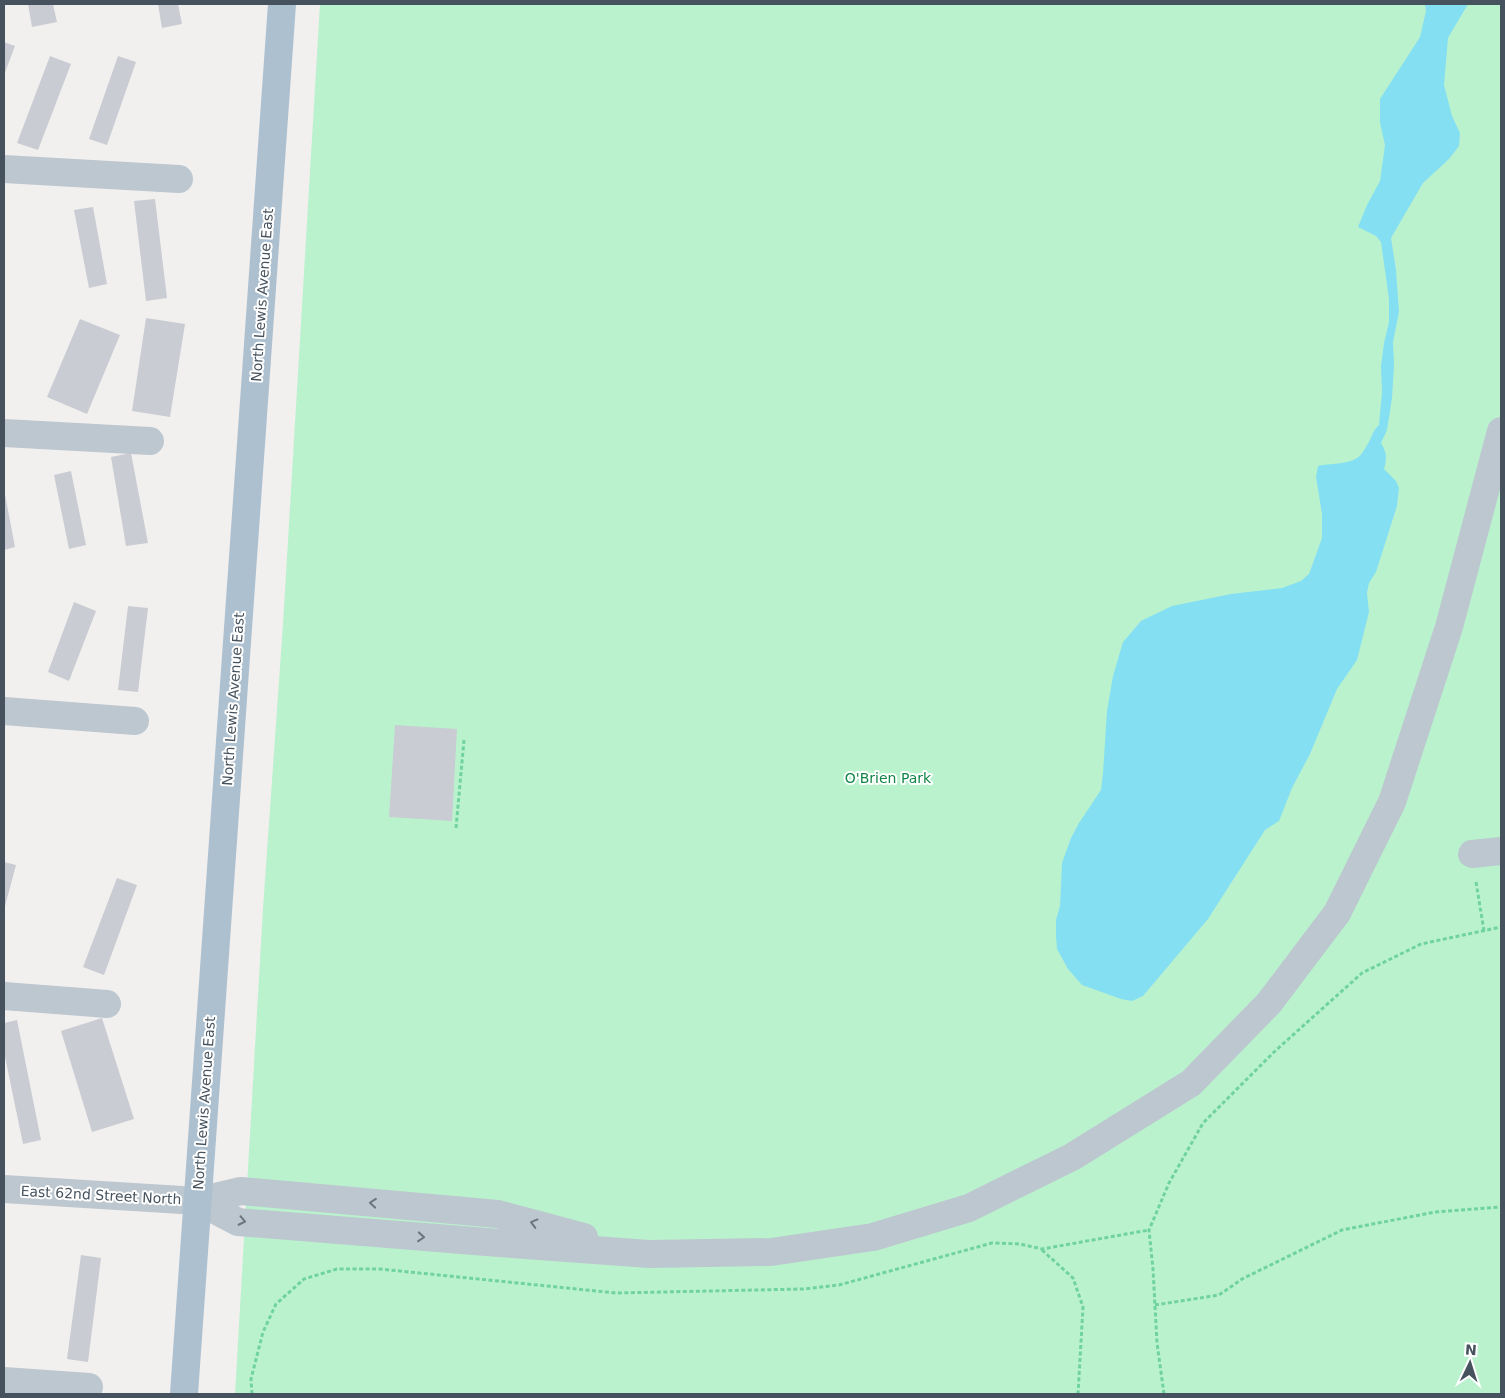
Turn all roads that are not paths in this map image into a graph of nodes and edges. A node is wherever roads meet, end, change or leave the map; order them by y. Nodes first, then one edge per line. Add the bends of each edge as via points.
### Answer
1 (282, 4) edge
2 (4, 169) edge
3 (179, 179) dead end
4 (1501, 431) edge
5 (4, 433) edge
6 (150, 441) dead end
7 (4, 711) edge
8 (135, 720) dead end
9 (1501, 851) edge
10 (1472, 854) road end
11 (4, 996) edge
12 (107, 1004) dead end
13 (4, 1189) edge
14 (198, 1201) junction
15 (4, 1381) edge
16 (89, 1387) dead end
17 (184, 1394) edge

1 - 14 main road, North Lewis Avenue East
2 - 3 street
4 - 14 street, East 62nd Street North via 1448,627 1392,802 1337,912 1269,1003 1191,1083 1072,1157 969,1208 873,1237 771,1252 649,1254 498,1214 241,1191
5 - 6 street
7 - 8 street
9 - 10 street
11 - 12 street
13 - 14 street, East 62nd Street North
14 - 17 main road, North Lewis Avenue East
15 - 16 street

